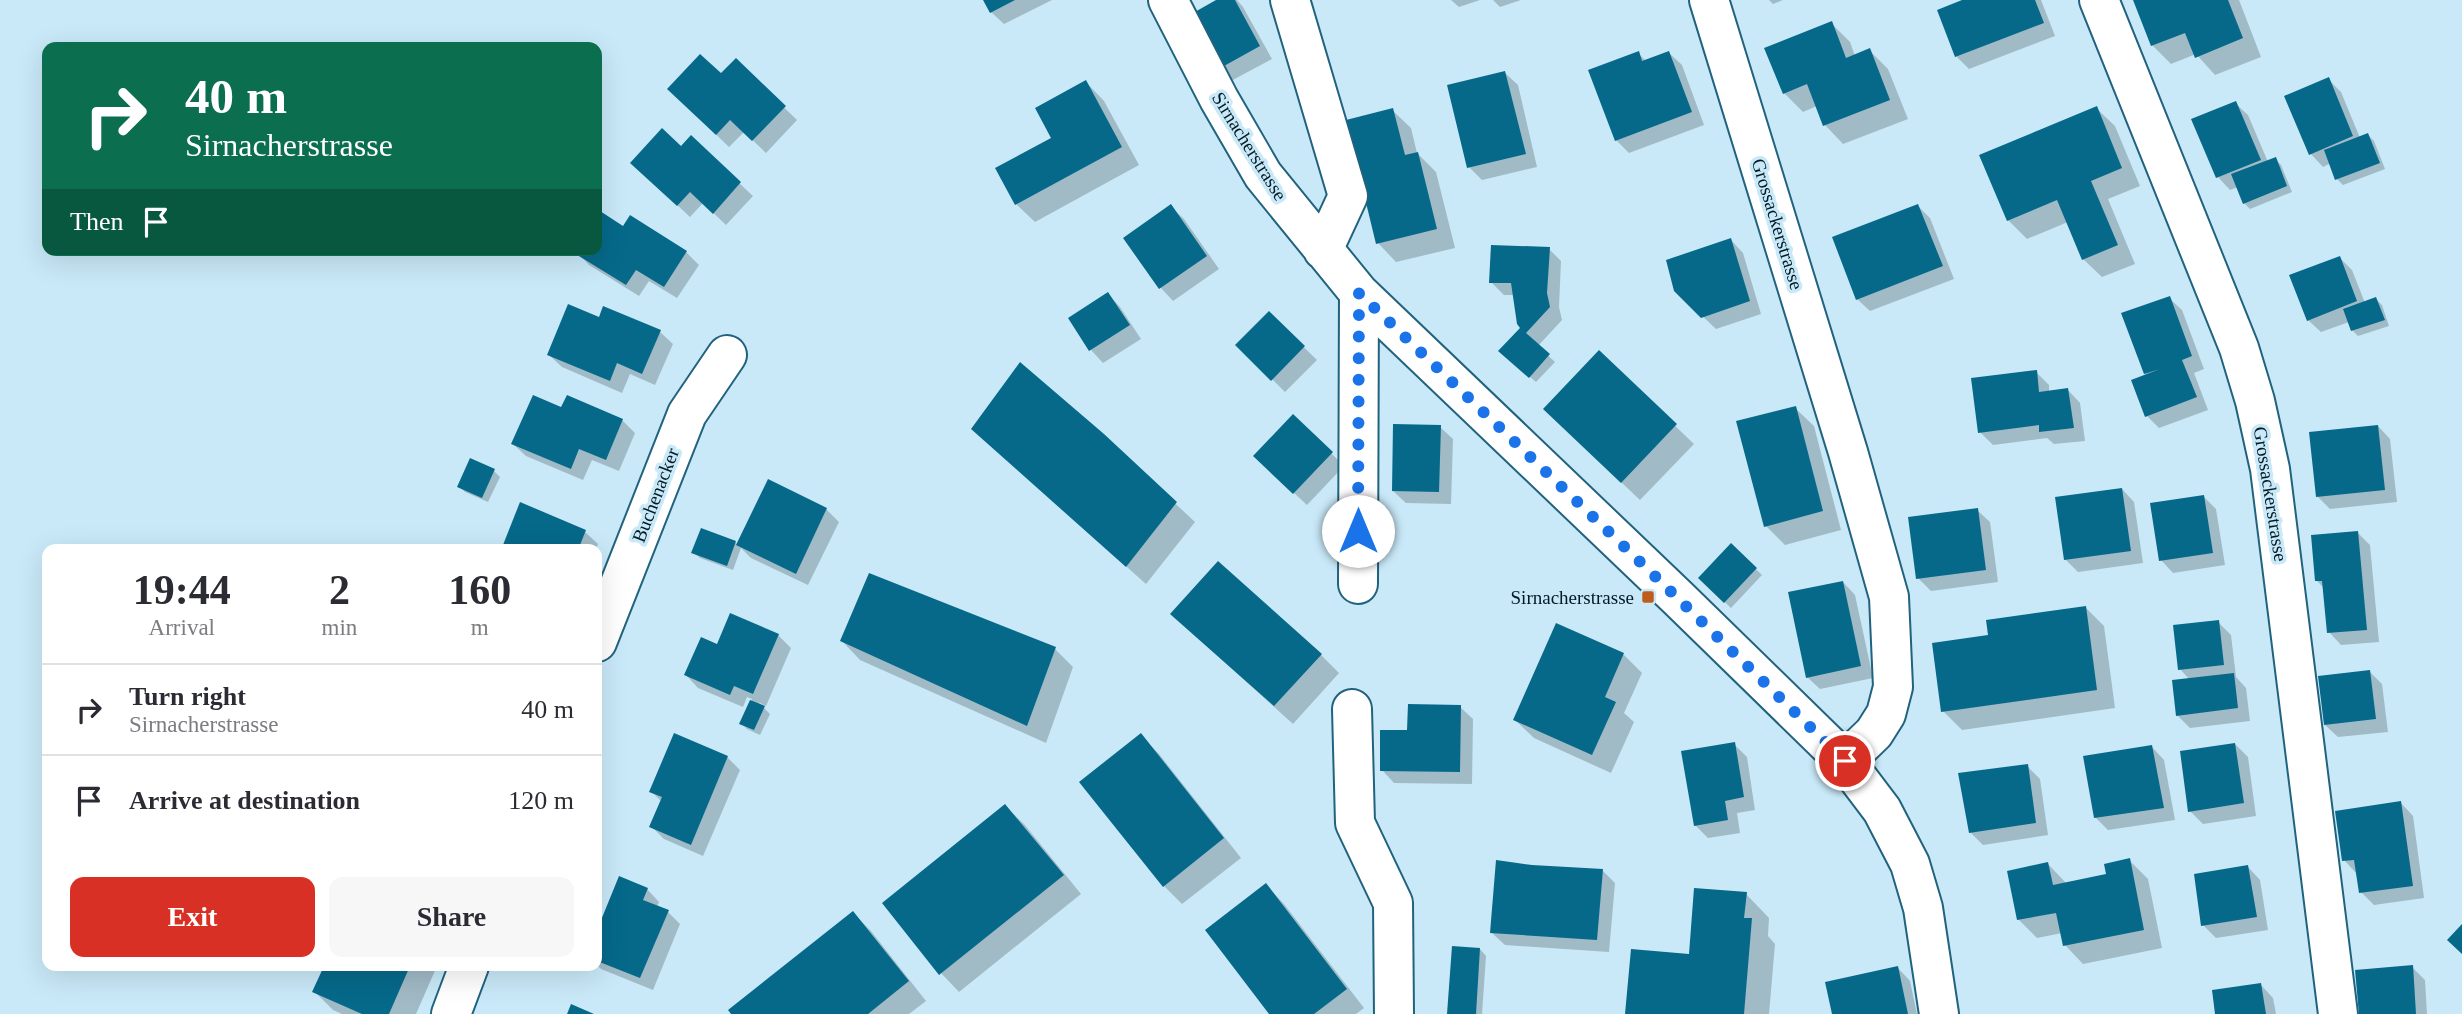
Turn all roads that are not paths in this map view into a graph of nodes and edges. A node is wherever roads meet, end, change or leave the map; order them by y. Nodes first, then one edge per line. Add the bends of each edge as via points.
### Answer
1 (1168, 0) edge
2 (1290, 0) edge
3 (1709, 0) edge
4 (2099, 0) edge
5 (1323, 250) junction
6 (1359, 293) junction
7 (727, 355) dead end
8 (1358, 584) dead end
9 (602, 629) edge
10 (1352, 709) dead end
11 (1845, 761) junction
12 (468, 971) edge
13 (451, 1014) edge
14 (1394, 1014) edge
15 (1939, 1014) edge
16 (2338, 1014) edge

1 - 5 street, Sirnacherstrasse via 1263,175
2 - 5 street via 1348,196
3 - 11 street, Grossackerstrasse via 1889,597 1893,687 1874,733
4 - 16 street, Grossackerstrasse via 2239,348 2255,401 2270,469
5 - 6 street, Sirnacherstrasse
6 - 8 street
6 - 11 street, Sirnacherstrasse
7 - 9 street, Buchenacker via 687,414
10 - 14 street via 1355,823 1393,904
11 - 15 street, Sirnacherstrasse via 1882,810 1910,864 1923,908
12 - 13 street

